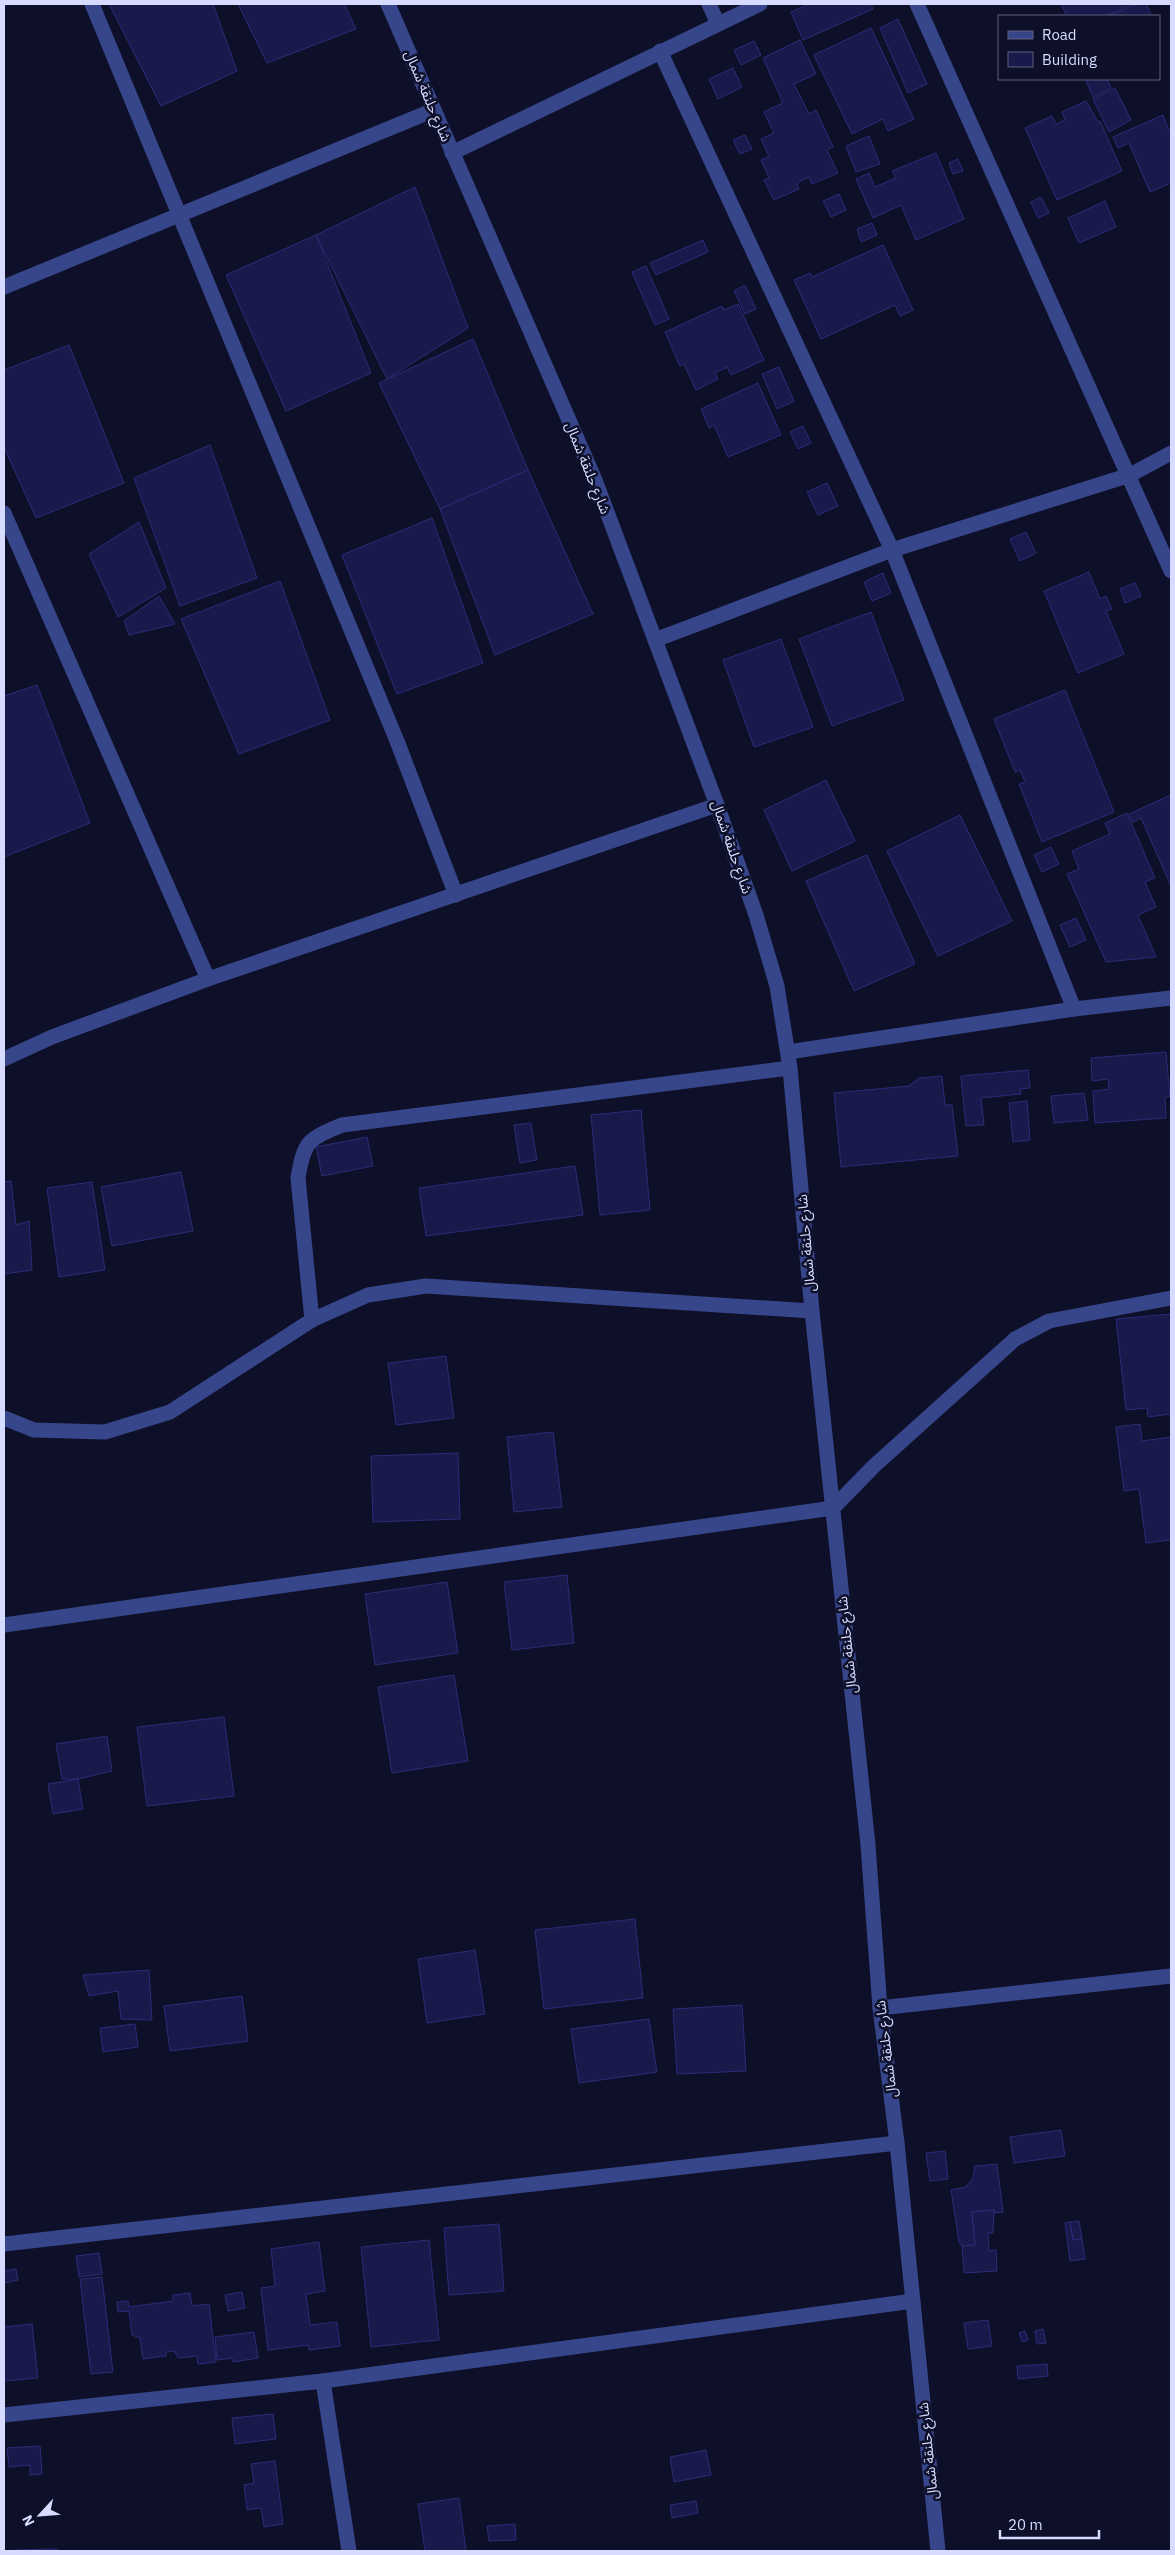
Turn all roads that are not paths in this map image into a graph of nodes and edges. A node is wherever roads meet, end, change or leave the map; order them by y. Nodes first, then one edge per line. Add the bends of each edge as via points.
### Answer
1 (92, 4) edge
2 (388, 4) edge
3 (710, 4) edge
4 (760, 4) edge
5 (918, 4) edge
6 (718, 24) junction
7 (660, 51) junction
8 (434, 110) junction
9 (452, 153) junction
10 (181, 214) junction
11 (4, 288) edge
12 (1171, 454) edge
13 (1130, 474) junction
14 (4, 513) edge
15 (892, 550) junction
16 (1171, 571) edge
17 (655, 640) junction
18 (717, 805) junction
19 (456, 895) junction
20 (208, 979) junction
21 (1171, 998) edge
22 (1074, 1009) junction
23 (788, 1052) junction
24 (4, 1059) edge
25 (790, 1068) junction
26 (1171, 1298) edge
27 (812, 1311) junction
28 (312, 1320) junction
29 (4, 1418) edge
30 (833, 1508) junction
31 (4, 1625) edge
32 (1171, 1976) edge
33 (880, 2008) junction
34 (897, 2143) junction
35 (4, 2244) edge
36 (913, 2301) junction
37 (324, 2381) junction
38 (4, 2415) edge
39 (349, 2551) edge
40 (938, 2551) edge

1 - 10 street
2 - 8 street, شارع حلنقة شمال
3 - 6 street
4 - 6 street
5 - 13 street
6 - 7 street
7 - 9 street
7 - 15 street
8 - 9 street, شارع حلنقة شمال
8 - 10 street
9 - 17 street, شارع حلنقة شمال via 595,480
10 - 11 street
10 - 19 street via 397,741
12 - 13 street
13 - 15 street
13 - 16 street
14 - 20 street
15 - 17 street
15 - 22 street
17 - 18 street, شارع حلنقة شمال
18 - 19 street
18 - 23 street, شارع حلنقة شمال via 777,986
19 - 20 street
20 - 24 street via 52,1037
21 - 22 street
22 - 23 street
23 - 25 street, شارع حلنقة شمال
25 - 27 street, شارع حلنقة شمال
25 - 28 street via 342,1125 313,1137 301,1156 298,1178
26 - 30 street via 1049,1321 1015,1339 874,1466
27 - 28 street via 426,1286 368,1295
27 - 30 street, شارع حلنقة شمال
28 - 29 street via 170,1412 105,1432 34,1430
30 - 31 street
30 - 33 street, شارع حلنقة شمال via 868,1845
32 - 33 street
33 - 34 street, شارع حلنقة شمال
34 - 35 street
34 - 36 street, شارع حلنقة شمال
36 - 37 street
36 - 40 street, شارع حلنقة شمال
37 - 38 street
37 - 39 street

